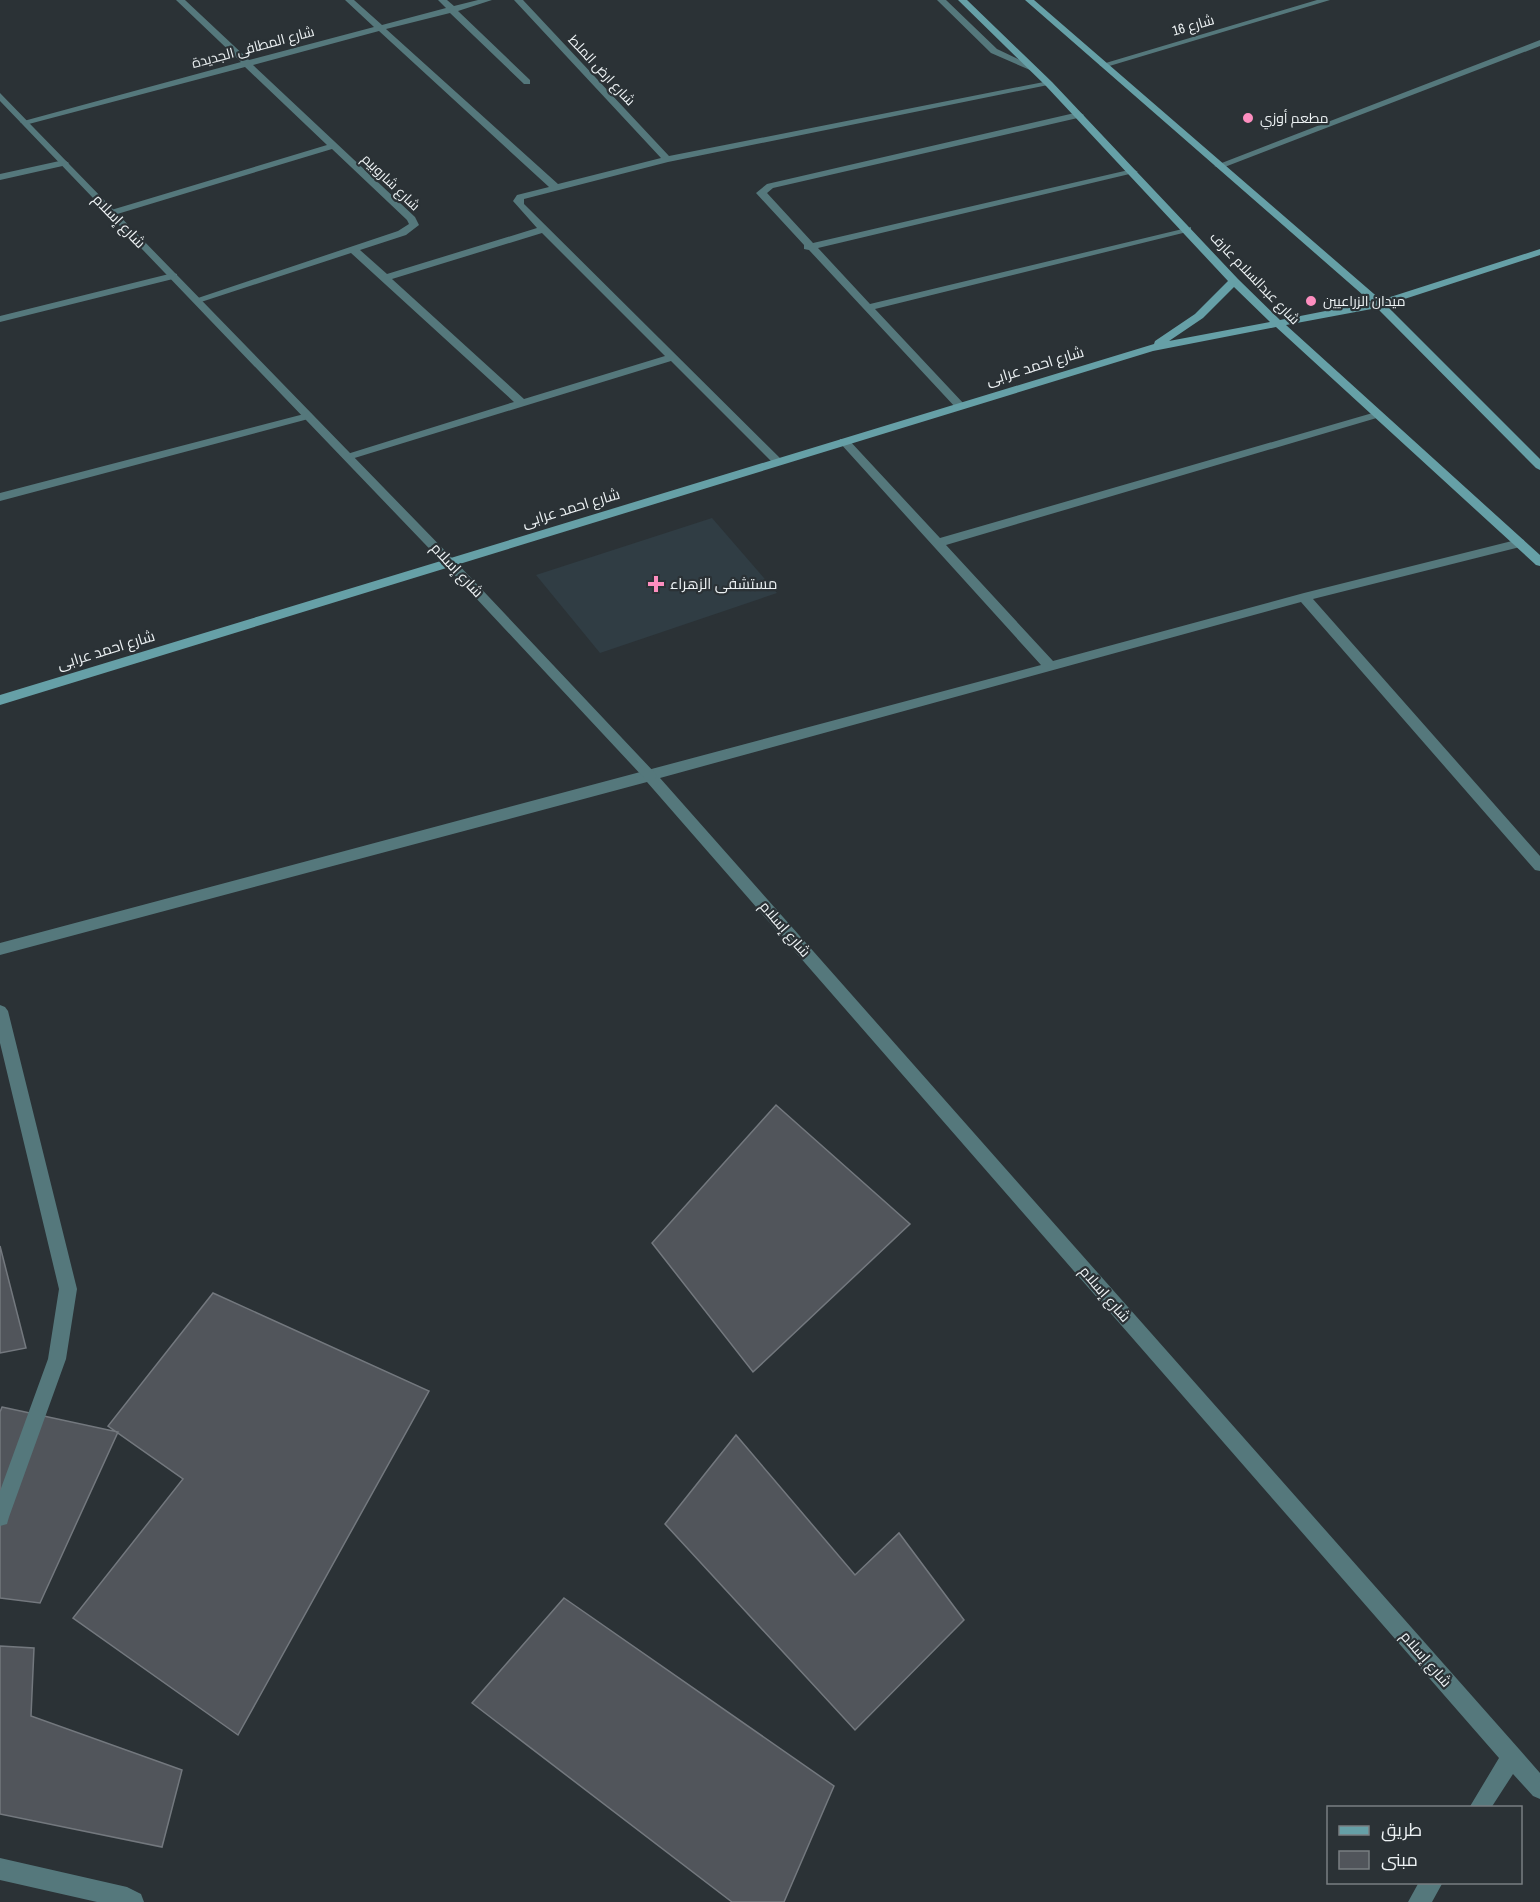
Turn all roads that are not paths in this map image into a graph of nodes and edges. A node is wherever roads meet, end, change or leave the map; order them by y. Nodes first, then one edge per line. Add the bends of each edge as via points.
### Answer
1 (180, 0) edge
2 (349, 0) edge
3 (442, 0) edge
4 (488, 0) edge
5 (518, 0) edge
6 (941, 0) edge
7 (962, 0) edge
8 (1029, 0) edge
9 (1326, 0) edge
10 (450, 9) junction
11 (377, 28) junction
12 (1540, 43) edge
13 (245, 63) junction
14 (1103, 65) junction
15 (1033, 68) junction
16 (527, 82) dead end
17 (1049, 84) junction
18 (0, 96) edge
19 (1079, 115) junction
20 (25, 122) junction
21 (333, 146) junction
22 (667, 159) junction
23 (64, 163) junction
24 (1219, 166) junction
25 (1133, 172) junction
26 (0, 177) edge
27 (555, 187) junction
28 (111, 213) junction
29 (1186, 229) junction
30 (544, 230) junction
31 (808, 247) junction
32 (354, 249) junction
33 (1540, 252) edge
34 (173, 276) junction
35 (385, 278) junction
36 (1234, 281) junction
37 (197, 300) junction
38 (1379, 304) junction
39 (866, 308) junction
40 (0, 319) edge
41 (1276, 322) junction
42 (1151, 348) junction
43 (673, 357) junction
44 (522, 404) junction
45 (960, 406) junction
46 (1376, 415) junction
47 (308, 416) junction
48 (844, 441) junction
49 (348, 457) junction
50 (778, 462) junction
51 (1540, 466) edge
52 (0, 497) edge
53 (938, 543) junction
54 (1520, 543) junction
55 (1540, 562) edge
56 (450, 563) junction
57 (1304, 597) junction
58 (1049, 666) junction
59 (0, 700) edge
60 (650, 776) junction
61 (1540, 866) edge
62 (0, 949) edge
63 (0, 1011) edge
64 (0, 1517) edge
65 (1512, 1756) junction
66 (1540, 1789) edge
67 (1480, 1806) edge
68 (0, 1869) edge
69 (1431, 1884) edge
70 (133, 1902) edge
71 (1419, 1902) edge

1 - 13 street, شارع شاروبيم
2 - 11 street
3 - 10 street
4 - 10 street, شارع المطافى الجديدة
5 - 22 street, شارع ارض الملط
6 - 15 street via 994,51
7 - 15 main road, شارع عبدالسلام عارف
8 - 14 main road
9 - 14 street, شارع 16
10 - 11 street, شارع المطافى الجديدة
10 - 16 street
11 - 13 street, شارع المطافى الجديدة
11 - 27 street
12 - 24 street
13 - 20 street, شارع المطافى الجديدة
13 - 21 street, شارع شاروبيم
14 - 24 main road
15 - 17 main road, شارع عبدالسلام عارف
17 - 19 main road, شارع عبدالسلام عارف
17 - 22 street
18 - 20 street, شارع إسلام
19 - 25 main road, شارع عبدالسلام عارف
19 - 31 street via 764,189 763,198
20 - 23 street, شارع إسلام
21 - 28 street
21 - 32 street, شارع شاروبيم via 414,225 408,231
22 - 27 street
23 - 26 street
23 - 28 street, شارع إسلام
24 - 38 main road
25 - 29 main road, شارع عبدالسلام عارف
25 - 31 street
27 - 30 street via 526,194 518,201
28 - 34 street, شارع إسلام
29 - 36 main road, شارع عبدالسلام عارف
29 - 39 street
30 - 35 street
30 - 43 street
31 - 39 street
32 - 35 street
32 - 37 street, شارع شاروبيم
33 - 38 main road, شارع احمد عرابى
34 - 37 street, شارع إسلام
34 - 40 street
35 - 44 street
36 - 41 main road, شارع عبدالسلام عارف
36 - 42 main road, شارع احمد عرابى via 1199,316
37 - 47 street, شارع إسلام
38 - 41 main road, شارع احمد عرابى
38 - 51 main road
39 - 45 street
41 - 42 main road, شارع احمد عرابى
41 - 46 main road, شارع عبدالسلام عارف
42 - 45 main road, شارع احمد عرابى
43 - 44 street
43 - 50 street
44 - 49 street
45 - 48 main road, شارع احمد عرابى
46 - 53 street
46 - 54 main road, شارع عبدالسلام عارف
47 - 49 street, شارع إسلام
47 - 52 street
48 - 50 main road, شارع احمد عرابى
48 - 53 street
49 - 56 street, شارع إسلام
50 - 56 main road, شارع احمد عرابى
53 - 58 street
54 - 55 main road, شارع عبدالسلام عارف
54 - 57 street
56 - 59 main road, شارع احمد عرابى
56 - 60 street, شارع إسلام
57 - 58 street
57 - 61 street
58 - 60 street
60 - 62 street
60 - 65 street, شارع إسلام
63 - 64 street via 68,1288 57,1359
65 - 66 street, شارع إسلام
65 - 67 street
68 - 70 street
69 - 71 street

